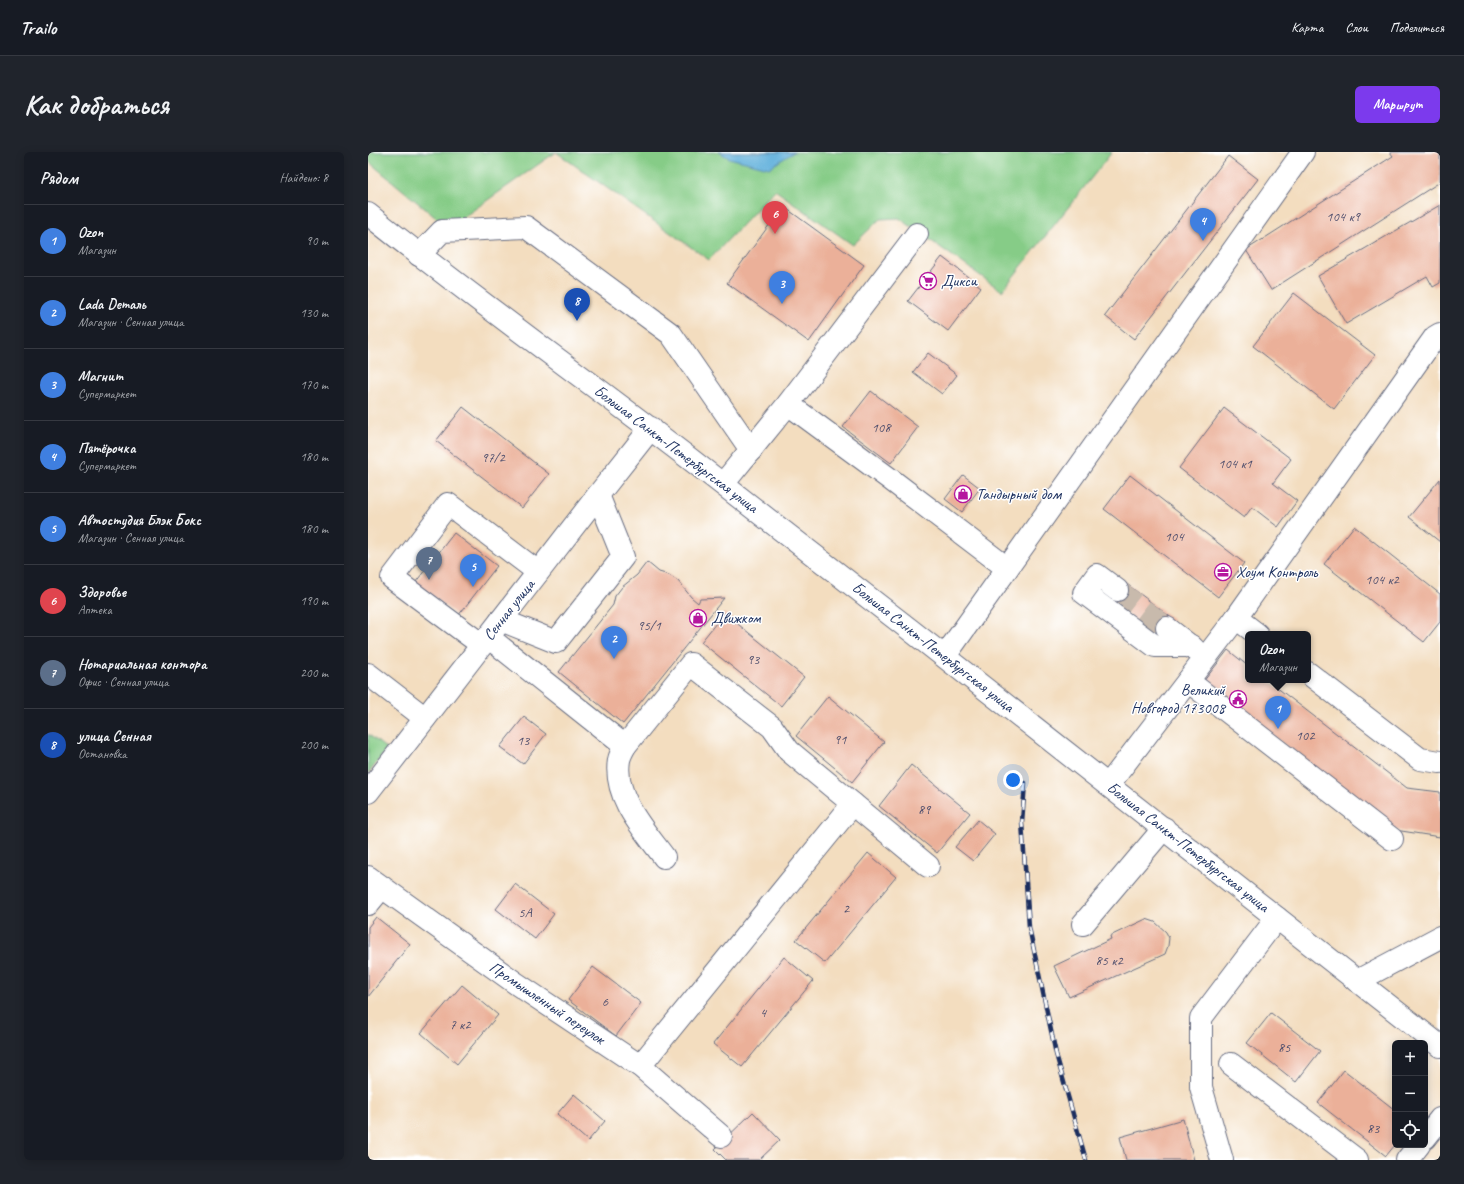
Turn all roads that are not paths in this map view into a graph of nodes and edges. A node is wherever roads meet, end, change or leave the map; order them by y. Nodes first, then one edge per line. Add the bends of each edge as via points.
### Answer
1 (1297, 156) edge
2 (368, 214) edge
3 (368, 228) edge
4 (917, 234) dead end
5 (419, 255) junction
6 (1440, 334) edge
7 (788, 404) junction
8 (651, 428) junction
9 (751, 450) junction
10 (723, 484) junction
11 (598, 495) junction
12 (1007, 568) junction
13 (538, 572) junction
14 (1116, 590) tunnel mouth
15 (1236, 618) junction
16 (501, 620) junction
17 (1166, 628) tunnel mouth
18 (1253, 631) edge
19 (485, 641) junction
20 (1199, 652) junction
21 (945, 656) junction
22 (368, 674) edge
23 (1311, 675) edge
24 (1188, 681) junction
25 (425, 718) junction
26 (625, 746) junction
27 (1440, 762) edge
28 (1108, 784) junction
29 (368, 792) edge
30 (853, 804) junction
31 (1164, 828) junction
32 (1392, 839) dead end
33 (664, 858) dead end
34 (928, 866) dead end
35 (375, 882) edge
36 (368, 904) edge
37 (1277, 918) junction
38 (1083, 924) dead end
39 (1440, 937) edge
40 (1357, 981) junction
41 (1440, 1046) edge
42 (1231, 1064) dead end
43 (640, 1066) junction
44 (1440, 1118) edge
45 (1428, 1134) edge
46 (721, 1136) dead end
47 (1417, 1148) edge
48 (1222, 1160) edge
49 (1357, 1160) edge
50 (1407, 1160) edge

1 - 12 main road
2 - 5 main road, Большая Санкт-Петербургская улица
3 - 5 main road, Большая Санкт-Петербургская улица
4 - 7 main road
5 - 8 main road, Большая Санкт-Петербургская улица
5 - 9 main road via 442,231 526,227 670,334
6 - 15 main road via 1435,337
7 - 9 main road
7 - 12 main road
8 - 10 main road, Большая Санкт-Петербургская улица
8 - 11 main road, Сенная улица
9 - 10 main road
10 - 21 main road, Большая Санкт-Петербургская улица
11 - 13 main road, Сенная улица
11 - 16 main road via 623,558 556,642
12 - 21 main road
13 - 16 main road, Сенная улица
13 - 19 main road via 448,504 392,578
14 - 20 main road via 1098,575 1084,593 1155,646
15 - 18 main road
15 - 20 main road
16 - 19 main road, Сенная улица
17 - 20 main road
19 - 25 main road, Сенная улица
19 - 26 main road
20 - 24 main road
21 - 28 main road, Большая Санкт-Петербургская улица
22 - 25 main road
23 - 27 main road via 1420,759
24 - 28 main road
24 - 32 main road
25 - 29 main road, Сенная улица
26 - 30 main road via 691,664 772,727 789,751
26 - 33 main road via 619,760 620,787 629,808
28 - 31 main road, Большая Санкт-Петербургская улица
30 - 34 main road
30 - 43 main road
31 - 37 main road, Большая Санкт-Петербургская улица
31 - 38 main road
35 - 36 main road
35 - 43 main road, Промышленный переулок via 517,984
37 - 40 main road, Большая Санкт-Петербургская улица
37 - 48 main road via 1201,1018 1201,1087
39 - 40 main road
40 - 41 main road, Большая Санкт-Петербургская улица
42 - 49 main road
43 - 46 main road, Промышленный переулок
44 - 45 main road
47 - 50 main road

